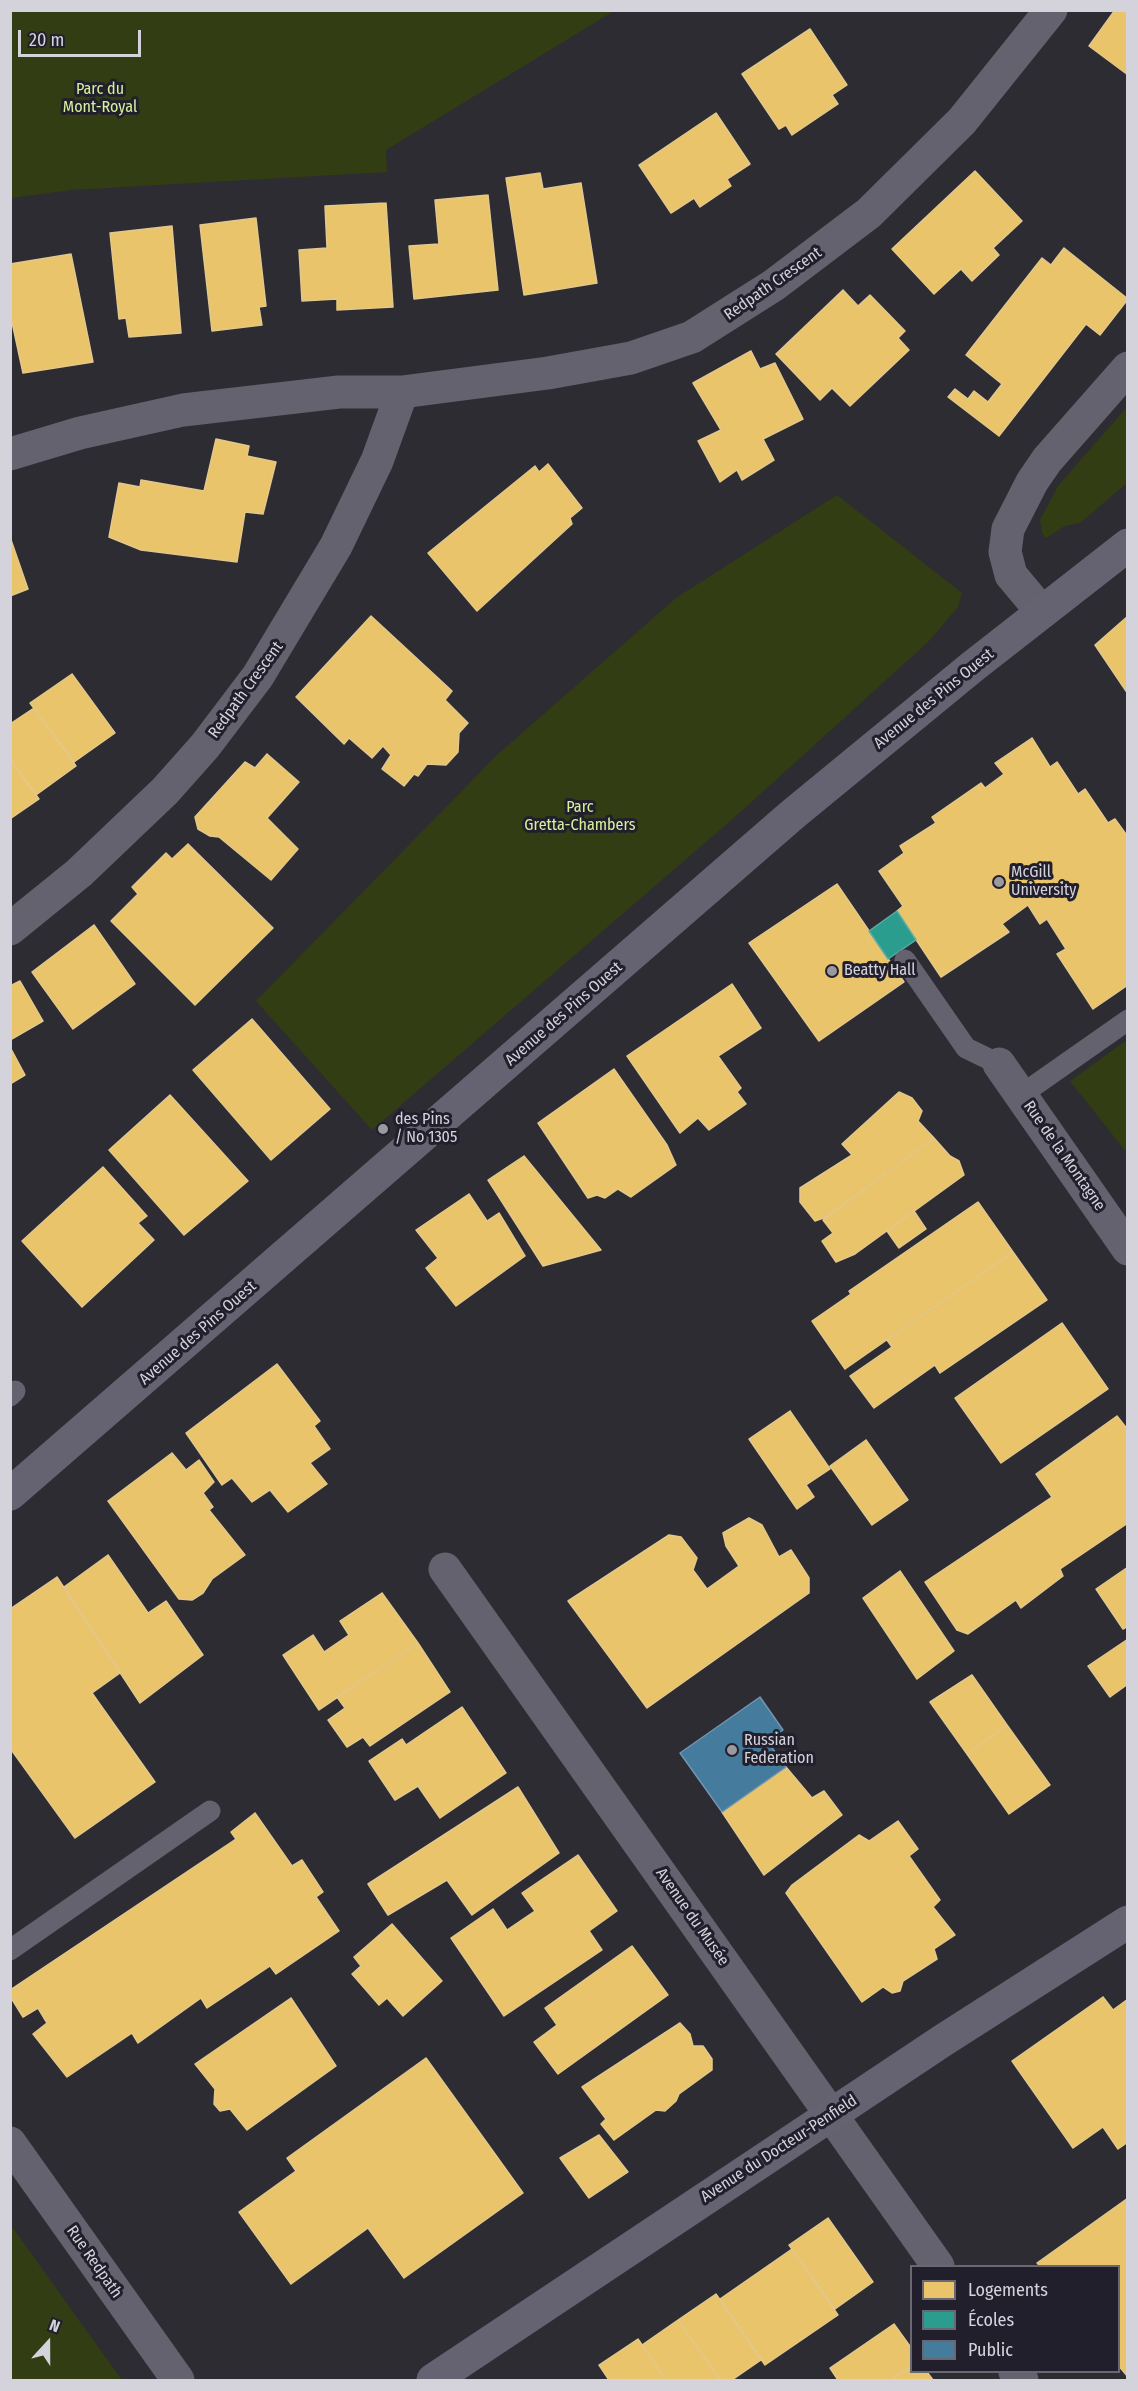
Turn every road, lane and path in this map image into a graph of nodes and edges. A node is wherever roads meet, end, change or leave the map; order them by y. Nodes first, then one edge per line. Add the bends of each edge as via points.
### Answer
1 (1051, 10) edge
2 (1128, 368) edge
3 (402, 392) junction
4 (10, 454) edge
5 (1128, 545) edge
6 (1042, 612) junction
7 (10, 929) edge
8 (905, 960) dead end
9 (1128, 1020) edge
10 (999, 1064) joint
11 (1021, 1095) junction
12 (1128, 1249) edge
13 (10, 1494) edge
14 (445, 1569) dead end
15 (210, 1811) dead end
16 (1128, 1922) edge
17 (10, 1950) edge
18 (832, 2114) junction
19 (10, 2144) edge
20 (937, 2265) edge
21 (178, 2380) edge
22 (433, 2380) edge

1 - 3 street, Redpath Crescent via 993,86 910,174 832,243 728,316 692,337 631,358
2 - 6 street via 1047,460 1008,529 1005,552 1011,575
3 - 4 street, Redpath Crescent via 339,392 212,406 106,427
3 - 7 street, Redpath Crescent via 376,461 336,546 252,684 165,791 79,873
5 - 6 main road, Avenue des Pins Ouest
6 - 13 main road, Avenue des Pins Ouest via 792,815
8 - 10 lane via 966,1048
9 - 11 lane
10 - 11 street, Rue de la Montagne
11 - 12 street, Rue de la Montagne
14 - 18 street, Avenue du Musée
15 - 17 lane
16 - 18 main road, Avenue du Docteur-Penfield
18 - 20 street, Avenue du Musée
18 - 22 main road, Avenue du Docteur-Penfield
19 - 21 street, Rue Redpath

